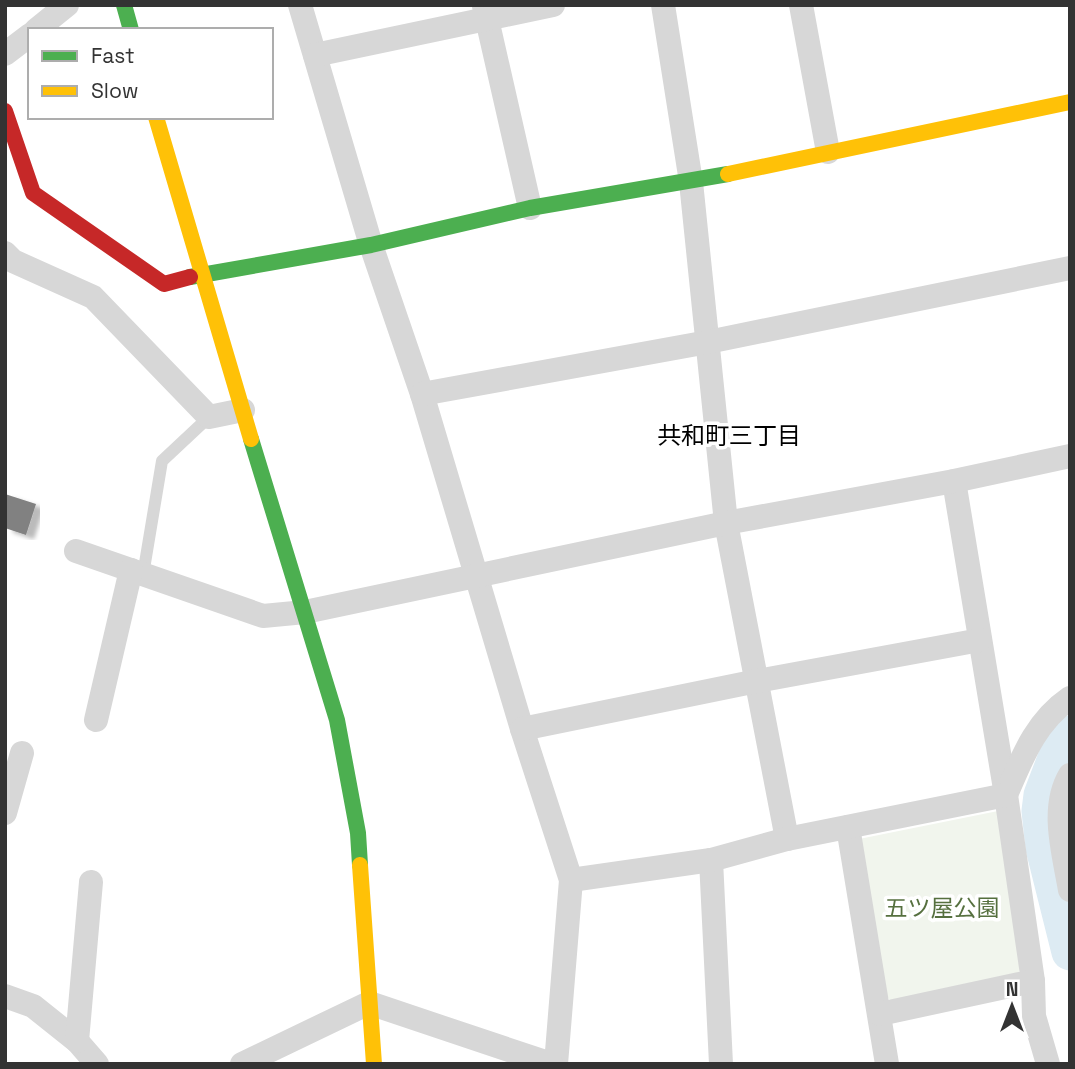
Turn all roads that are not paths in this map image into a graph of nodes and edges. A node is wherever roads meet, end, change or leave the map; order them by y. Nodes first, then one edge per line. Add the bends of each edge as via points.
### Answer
1 (67, 5) edge
2 (124, 5) edge
3 (300, 5) edge
4 (553, 5) edge
5 (663, 5) edge
6 (801, 5) edge
7 (486, 13) edge
8 (38, 28) edge
9 (130, 28) edge
10 (28, 37) edge
11 (5, 54) edge
12 (315, 55) junction
13 (1070, 102) edge
14 (5, 111) edge
15 (157, 119) edge
16 (828, 152) junction
17 (691, 182) junction
18 (530, 208) junction
19 (370, 244) junction
20 (5, 253) edge
21 (1070, 268) edge
22 (201, 274) junction
23 (708, 342) junction
24 (422, 394) junction
25 (243, 410) junction
26 (209, 417) junction
27 (1070, 456) edge
28 (954, 481) junction
29 (726, 523) junction
30 (76, 551) dead end
31 (137, 572) junction
32 (476, 576) junction
33 (305, 612) junction
34 (980, 640) junction
35 (757, 681) junction
36 (1070, 698) edge
37 (96, 720) dead end
38 (522, 729) junction
39 (22, 753) dead end
40 (1070, 775) edge
41 (1006, 795) junction
42 (5, 813) edge
43 (848, 827) junction
44 (787, 839) junction
45 (711, 860) junction
46 (571, 880) junction
47 (91, 882) dead end
48 (1070, 890) edge
49 (1033, 981) junction
50 (5, 996) edge
51 (369, 1003) junction
52 (880, 1014) junction
53 (77, 1041) junction
54 (97, 1064) edge
55 (242, 1064) edge
56 (374, 1064) edge
57 (554, 1064) edge
58 (721, 1064) edge
59 (887, 1064) edge
60 (1048, 1064) edge

1 - 8 street
2 - 9 street
3 - 12 street
4 - 7 street
5 - 17 street
6 - 16 street
7 - 12 street
7 - 18 street
10 - 11 street
12 - 19 street
13 - 16 street
14 - 22 street via 33,192 164,284
15 - 22 street
16 - 17 street
17 - 18 street
17 - 23 street
18 - 19 street
19 - 22 street
19 - 24 street
20 - 26 street via 13,261 93,297
21 - 23 street
22 - 25 street
23 - 24 street
23 - 29 street
24 - 32 street
25 - 26 street
25 - 33 street
26 - 31 lane via 162,461
27 - 28 street
28 - 29 street
28 - 34 street
29 - 32 street
29 - 35 street
30 - 31 street
31 - 33 street via 263,617
31 - 37 street
32 - 33 street
32 - 38 street
33 - 51 street via 337,720 358,834
34 - 35 street
34 - 41 street
35 - 38 street
35 - 44 street
36 - 41 street via 1031,737
38 - 46 street
39 - 42 street
40 - 48 street via 1060,805
41 - 43 street
41 - 49 street
43 - 44 street
43 - 52 street
44 - 45 street
45 - 46 street
45 - 58 street
46 - 57 street
47 - 53 street
49 - 52 street
49 - 60 street via 1034,1016
50 - 53 street via 33,1006
51 - 55 street
51 - 56 street
51 - 57 street
52 - 59 street
53 - 54 street

